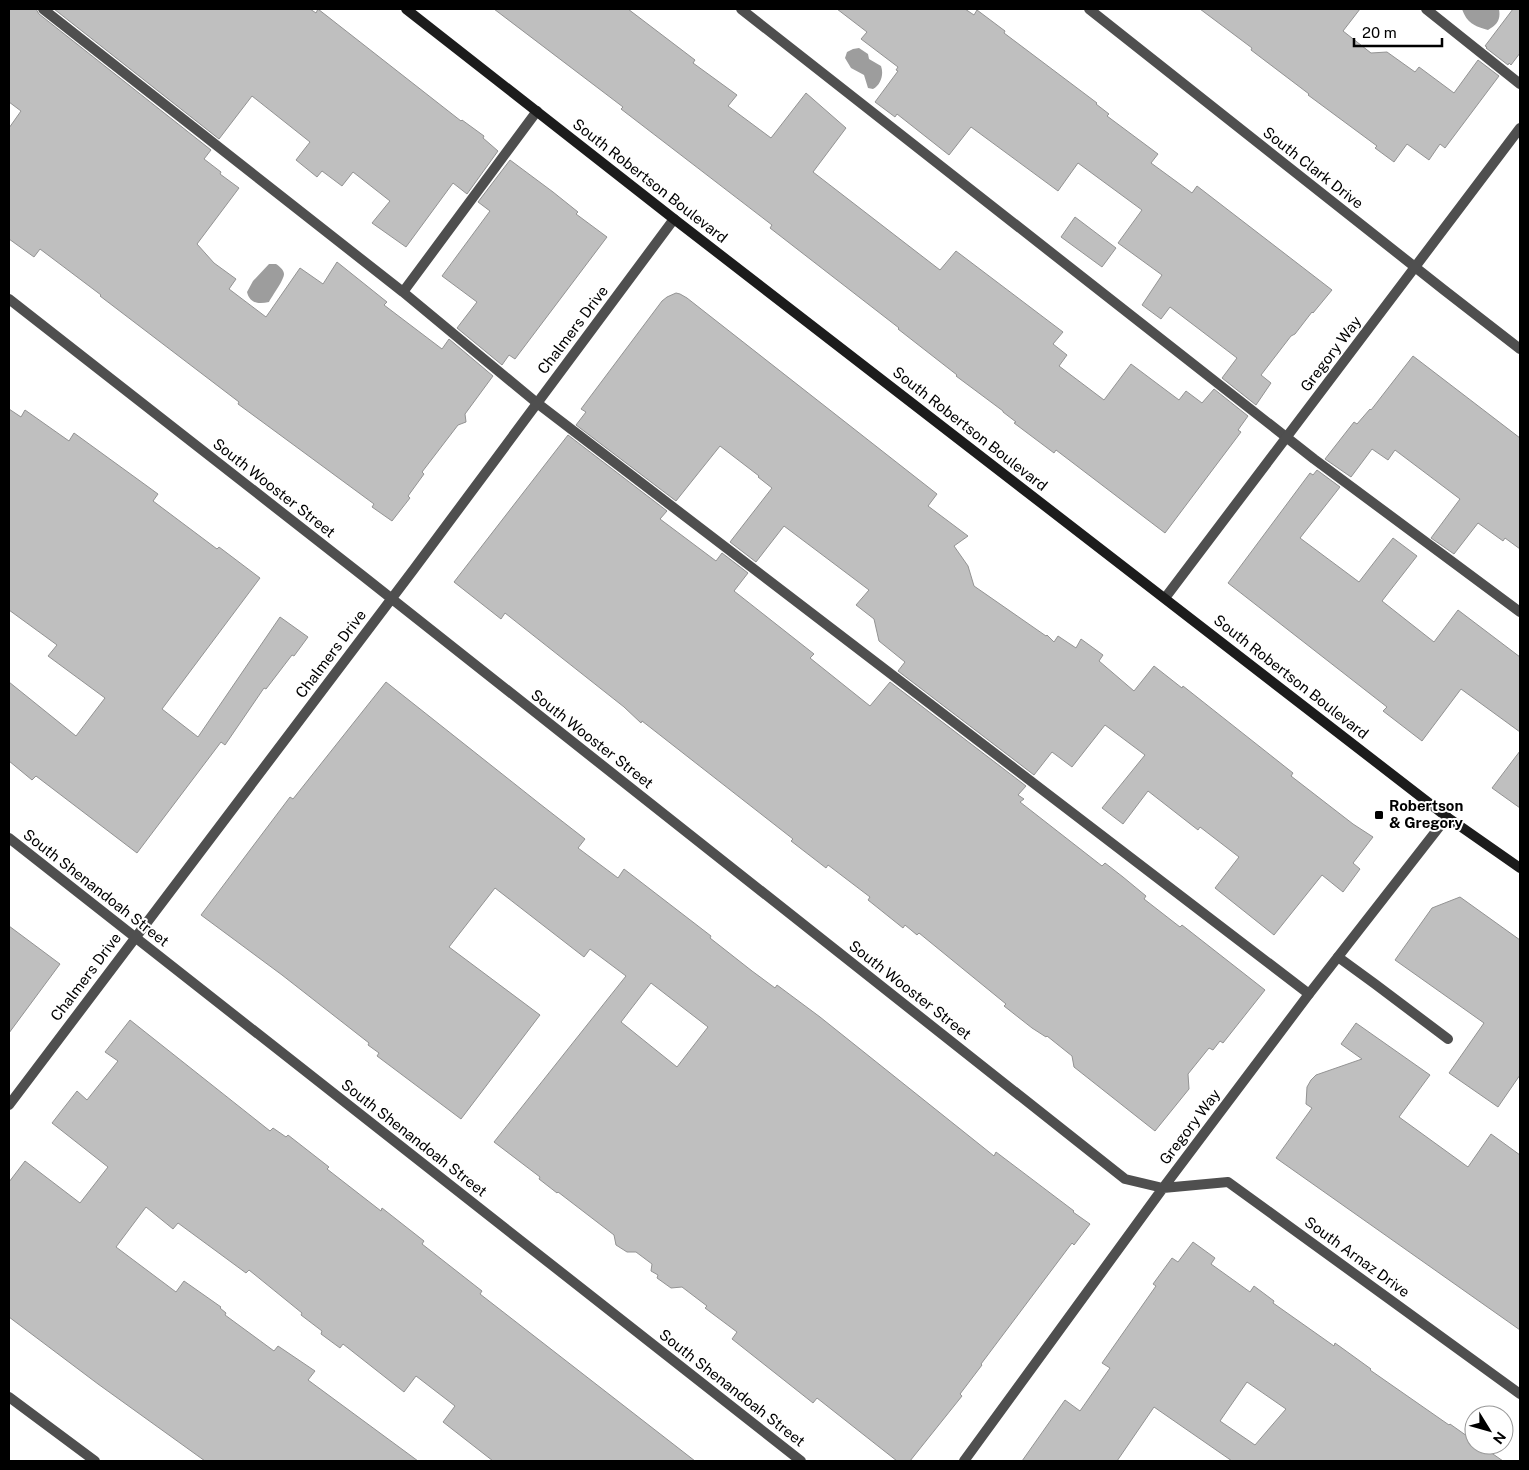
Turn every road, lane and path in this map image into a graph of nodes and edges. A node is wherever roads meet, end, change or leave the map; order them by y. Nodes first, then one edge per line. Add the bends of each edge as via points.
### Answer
1 (43, 9) edge
2 (406, 9) edge
3 (741, 9) edge
4 (1088, 9) edge
5 (1426, 9) edge
6 (1520, 84) edge
7 (537, 111) junction
8 (1520, 128) edge
9 (674, 219) junction
10 (1415, 268) junction
11 (403, 292) junction
12 (9, 299) edge
13 (1520, 349) edge
14 (537, 403) junction
15 (1287, 437) junction
16 (1165, 598) junction
17 (391, 599) junction
18 (1520, 612) edge
19 (1447, 816) junction
20 (9, 838) edge
21 (1520, 868) edge
22 (135, 938) junction
23 (1338, 957) junction
24 (1309, 994) junction
25 (1448, 1039) dead end
26 (9, 1105) edge
27 (1164, 1188) junction
28 (1520, 1394) edge
29 (9, 1397) edge
30 (95, 1461) edge
31 (801, 1461) edge
32 (964, 1461) edge

1 - 11 street
2 - 7 main road, South Robertson Boulevard
3 - 15 street
4 - 10 street, South Clark Drive
5 - 6 street
7 - 9 main road, South Robertson Boulevard
7 - 11 street
8 - 10 street, Gregory Way
9 - 14 street, Chalmers Drive
9 - 16 main road, South Robertson Boulevard
10 - 13 street, South Clark Drive
10 - 15 street, Gregory Way
11 - 14 street
12 - 17 street, South Wooster Street
14 - 17 street, Chalmers Drive
14 - 24 street
15 - 16 street, Gregory Way
15 - 18 street
16 - 19 main road, South Robertson Boulevard
17 - 22 street, Chalmers Drive
17 - 27 street, South Wooster Street via 1124,1179
19 - 21 main road, South Robertson Boulevard
19 - 23 street, Gregory Way
20 - 22 street, South Shenandoah Street
22 - 26 street, Chalmers Drive
22 - 31 street, South Shenandoah Street
23 - 24 street, Gregory Way
23 - 25 street
24 - 27 street, Gregory Way
27 - 28 street, South Arnaz Drive via 1228,1182
27 - 32 street, Gregory Way
29 - 30 street

